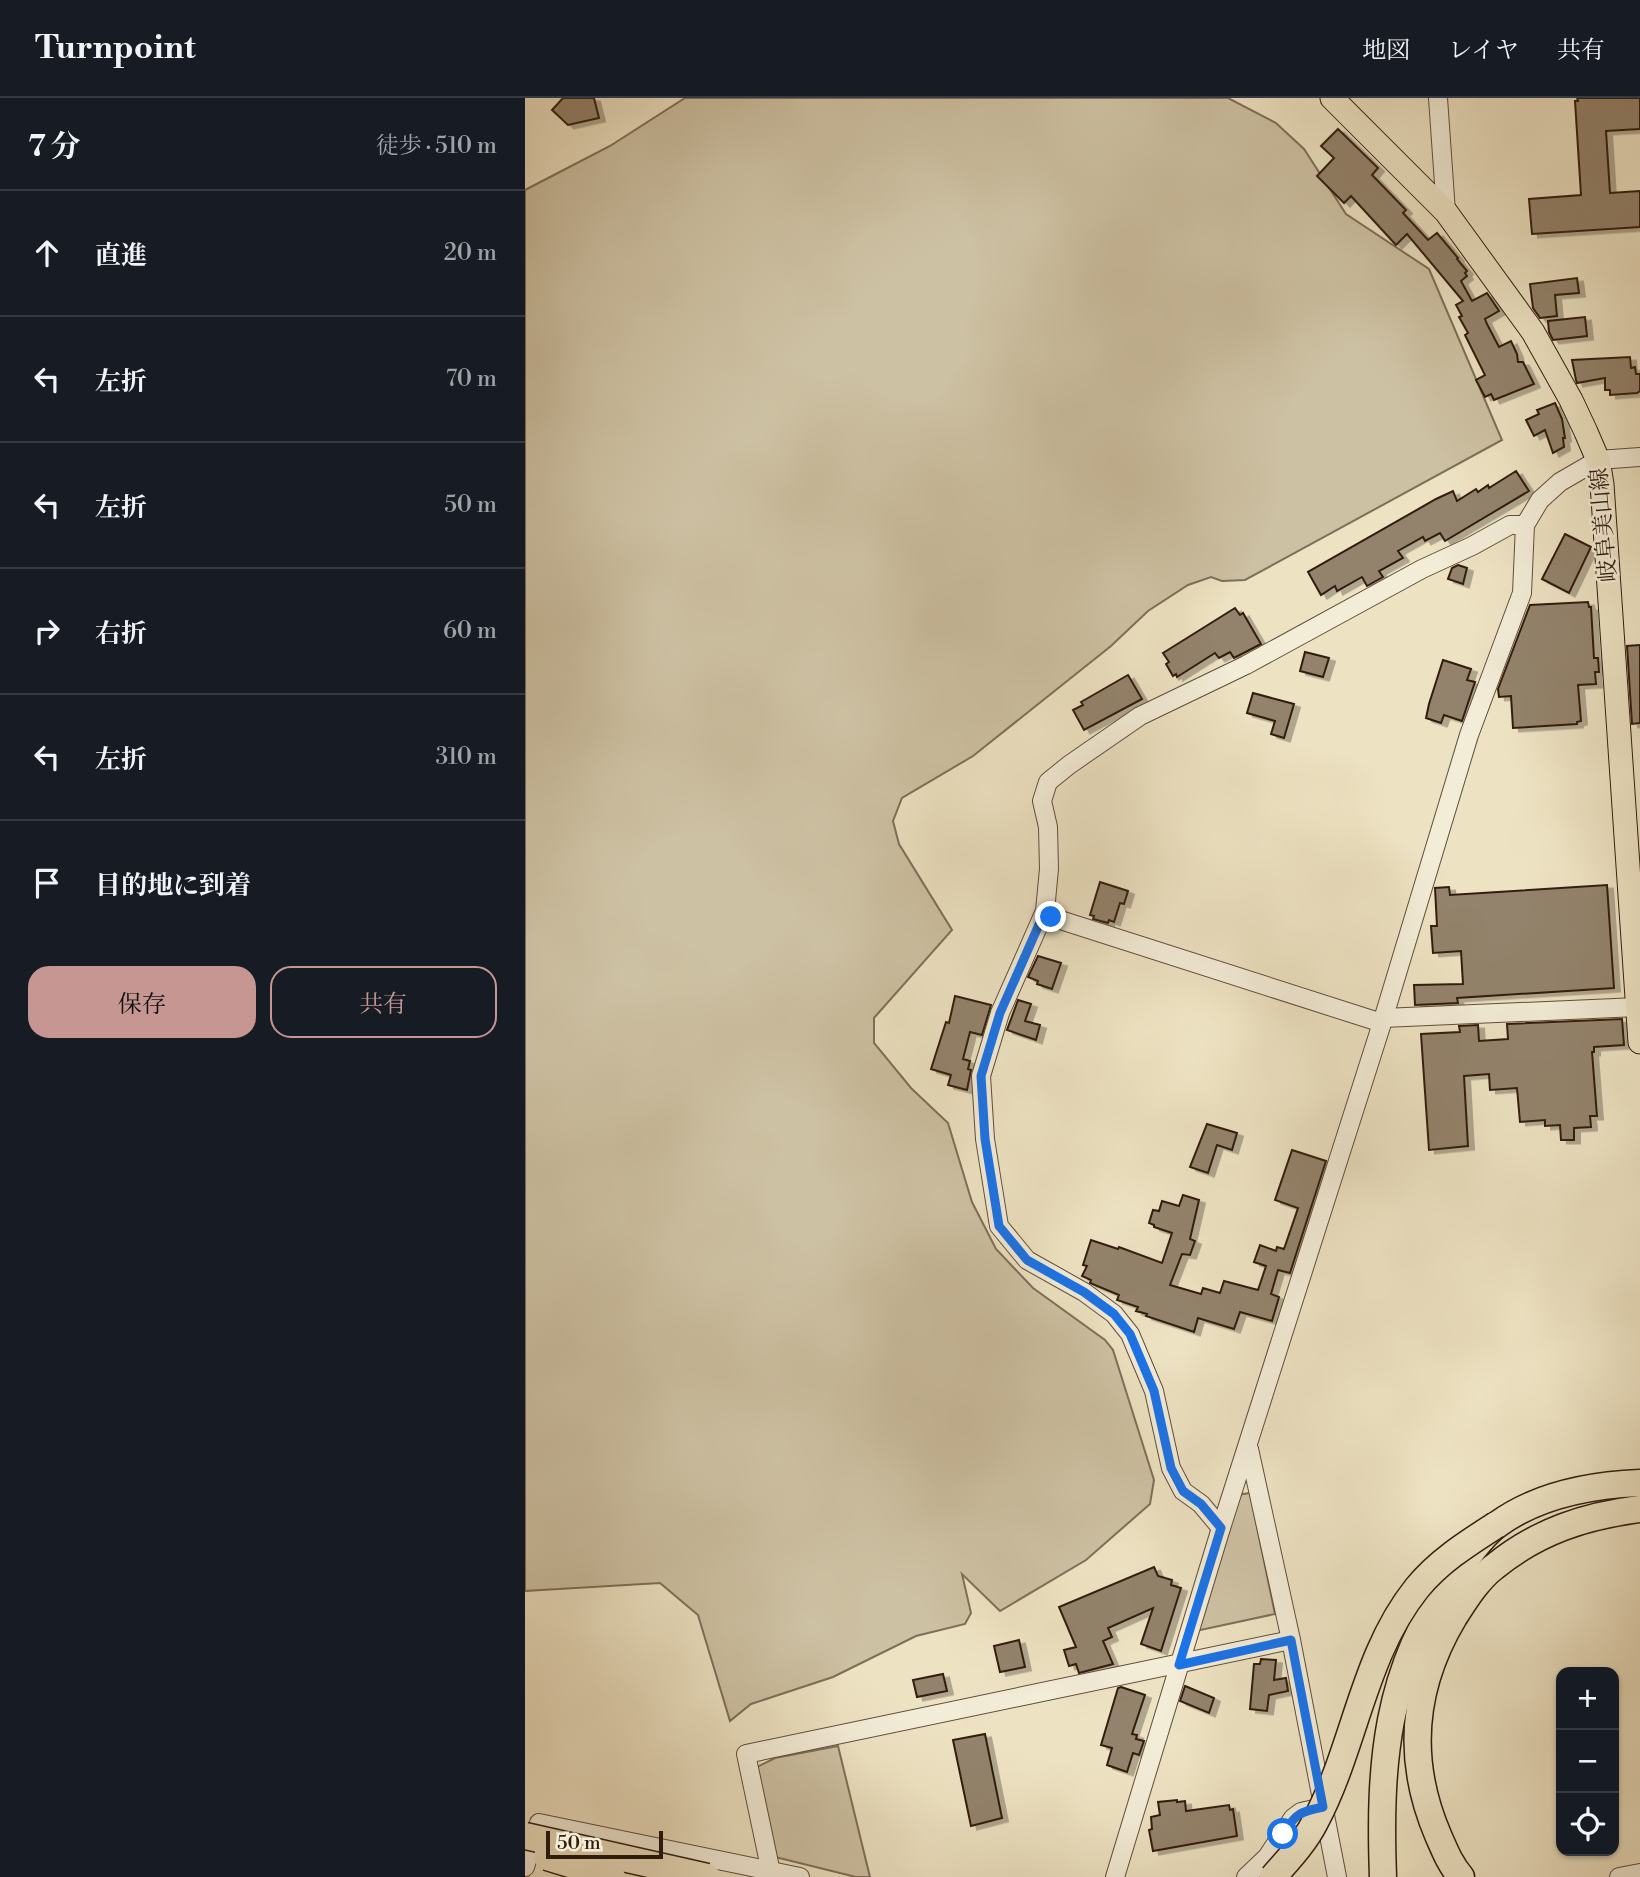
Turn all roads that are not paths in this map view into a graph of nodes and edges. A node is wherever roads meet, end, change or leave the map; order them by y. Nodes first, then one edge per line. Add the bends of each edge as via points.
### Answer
1 (1332, 98) edge
2 (1438, 98) edge
3 (1446, 212) junction
4 (1640, 457) edge
5 (1598, 460) junction
6 (1525, 525) junction
7 (1045, 911) junction
8 (1638, 1007) junction
9 (1383, 1020) junction
10 (1640, 1042) edge
11 (1248, 1448) junction
12 (1640, 1483) edge
13 (1640, 1508) edge
14 (1496, 1525) junction
15 (1221, 1528) junction
16 (1291, 1640) junction
17 (1179, 1665) junction
18 (1323, 1807) junction
19 (525, 1836) edge
20 (525, 1850) edge
21 (525, 1867) edge
22 (1640, 1873) edge
23 (772, 1874) edge
24 (612, 1877) edge
25 (707, 1877) edge
26 (800, 1877) edge
27 (1115, 1877) edge
28 (1247, 1877) edge
29 (1273, 1877) edge
30 (1337, 1877) edge
31 (1383, 1877) edge
32 (1461, 1877) edge
33 (1619, 1877) edge

1 - 3 main road, 岐阜美山線
2 - 3 street
3 - 5 main road, 岐阜美山線 via 1533,332
4 - 5 street
5 - 6 street via 1560,482 1540,500
5 - 8 main road, 岐阜美山線
6 - 7 street via 1510,525 1140,716 1069,765 1048,782 1042,801 1048,827
6 - 9 street via 1522,593 1469,735
7 - 9 street via 1051,917
7 - 15 street via 1000,1013 981,1076 985,1139 999,1226 1027,1260 1084,1292 1114,1314 1130,1334 1154,1391 1171,1468 1183,1491
8 - 9 street
8 - 10 main road, 岐阜美山線
9 - 11 street
11 - 15 street
11 - 16 street
12 - 14 highway via 1577,1491 1533,1504
13 - 32 highway via 1600,1514 1527,1544 1492,1568 1463,1602 1438,1644 1417,1730 1419,1774 1433,1822
14 - 29 highway, bridge via 1455,1552 1419,1586 1399,1614 1315,1823
14 - 31 highway, bridge via 1461,1565 1427,1617 1394,1699 1384,1766
15 - 17 street
16 - 17 street
16 - 18 street
17 - 23 street via 746,1754
17 - 27 street
18 - 28 street via 1293,1818
18 - 30 street
19 - 25 highway, bridge
20 - 24 highway, bridge
21 - 23 street via 539,1823
22 - 33 street
23 - 26 street

